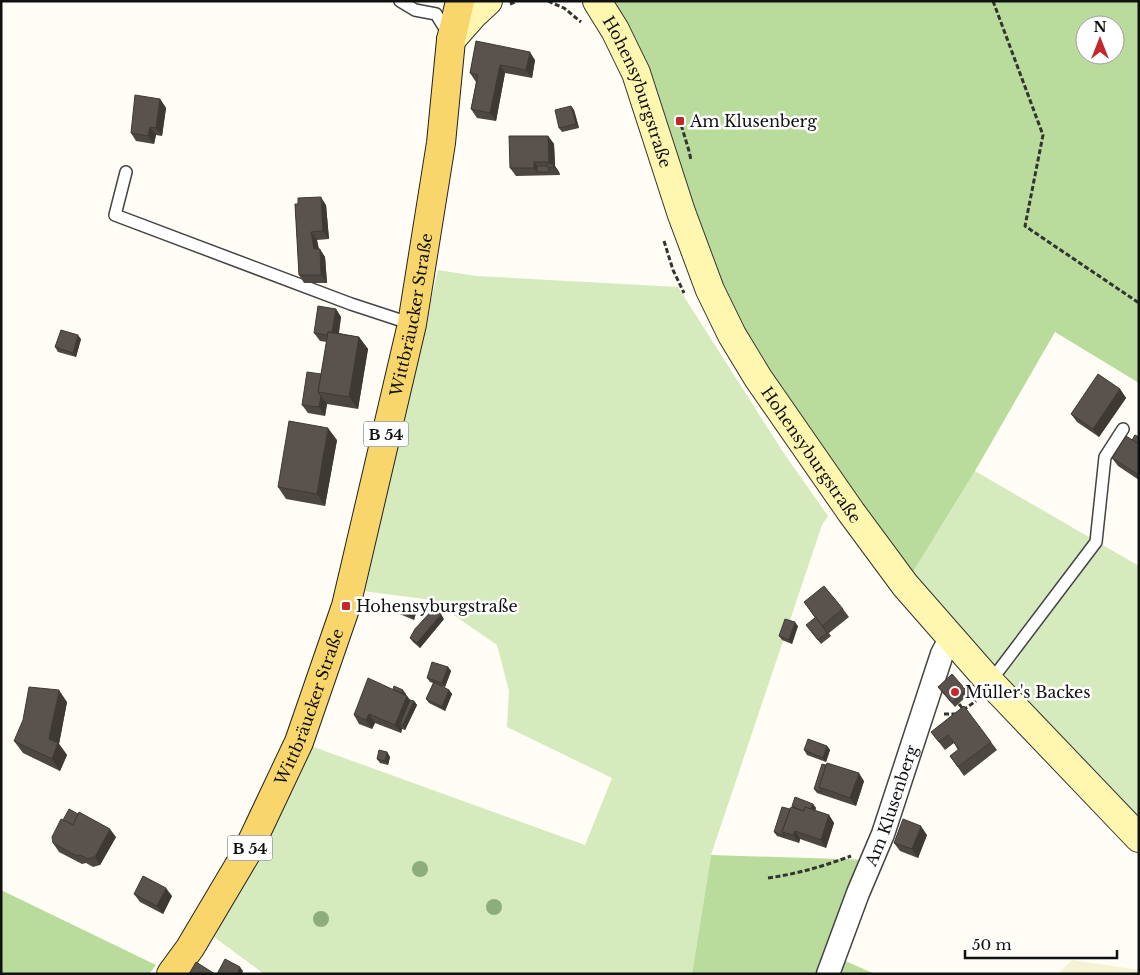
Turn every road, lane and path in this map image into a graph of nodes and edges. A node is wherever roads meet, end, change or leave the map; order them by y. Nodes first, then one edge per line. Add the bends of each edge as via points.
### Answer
1 (400, 1) edge
2 (460, 1) edge
3 (488, 1) edge
4 (597, 1) edge
5 (993, 1) edge
6 (451, 40) junction
7 (680, 121) dead end
8 (692, 170) dead end
9 (126, 172) dead end
10 (1139, 303) edge
11 (412, 324) junction
12 (1123, 429) dead end
13 (950, 637) junction
14 (994, 685) junction
15 (959, 704) edge
16 (964, 710) junction
17 (923, 713) junction
18 (1139, 838) edge
19 (878, 846) junction
20 (768, 878) dead end
21 (171, 974) edge
22 (828, 974) edge

1 - 6 lane via 415,10 436,14
2 - 6 main road, Wittbräucker Straße / B 54
3 - 6 main road
4 - 13 main road, Hohensyburgstraße via 636,73 698,261 732,335 851,512 905,585
5 - 10 path via 1043,135 1025,226
6 - 11 main road, Wittbräucker Straße / B 54 via 441,143
7 - 8 path via 690,151
9 - 11 lane via 115,215
11 - 21 main road, Wittbräucker Straße / B 54 via 346,606 299,742 247,852
12 - 14 lane via 1105,456 1096,542
13 - 14 main road, Hohensyburgstraße
13 - 17 street, Am Klusenberg
14 - 16 path
14 - 18 main road, Hohensyburgstraße
15 - 16 path
16 - 17 path via 958,714
17 - 19 street, Am Klusenberg
19 - 20 path via 826,866
19 - 22 street, Am Klusenberg

